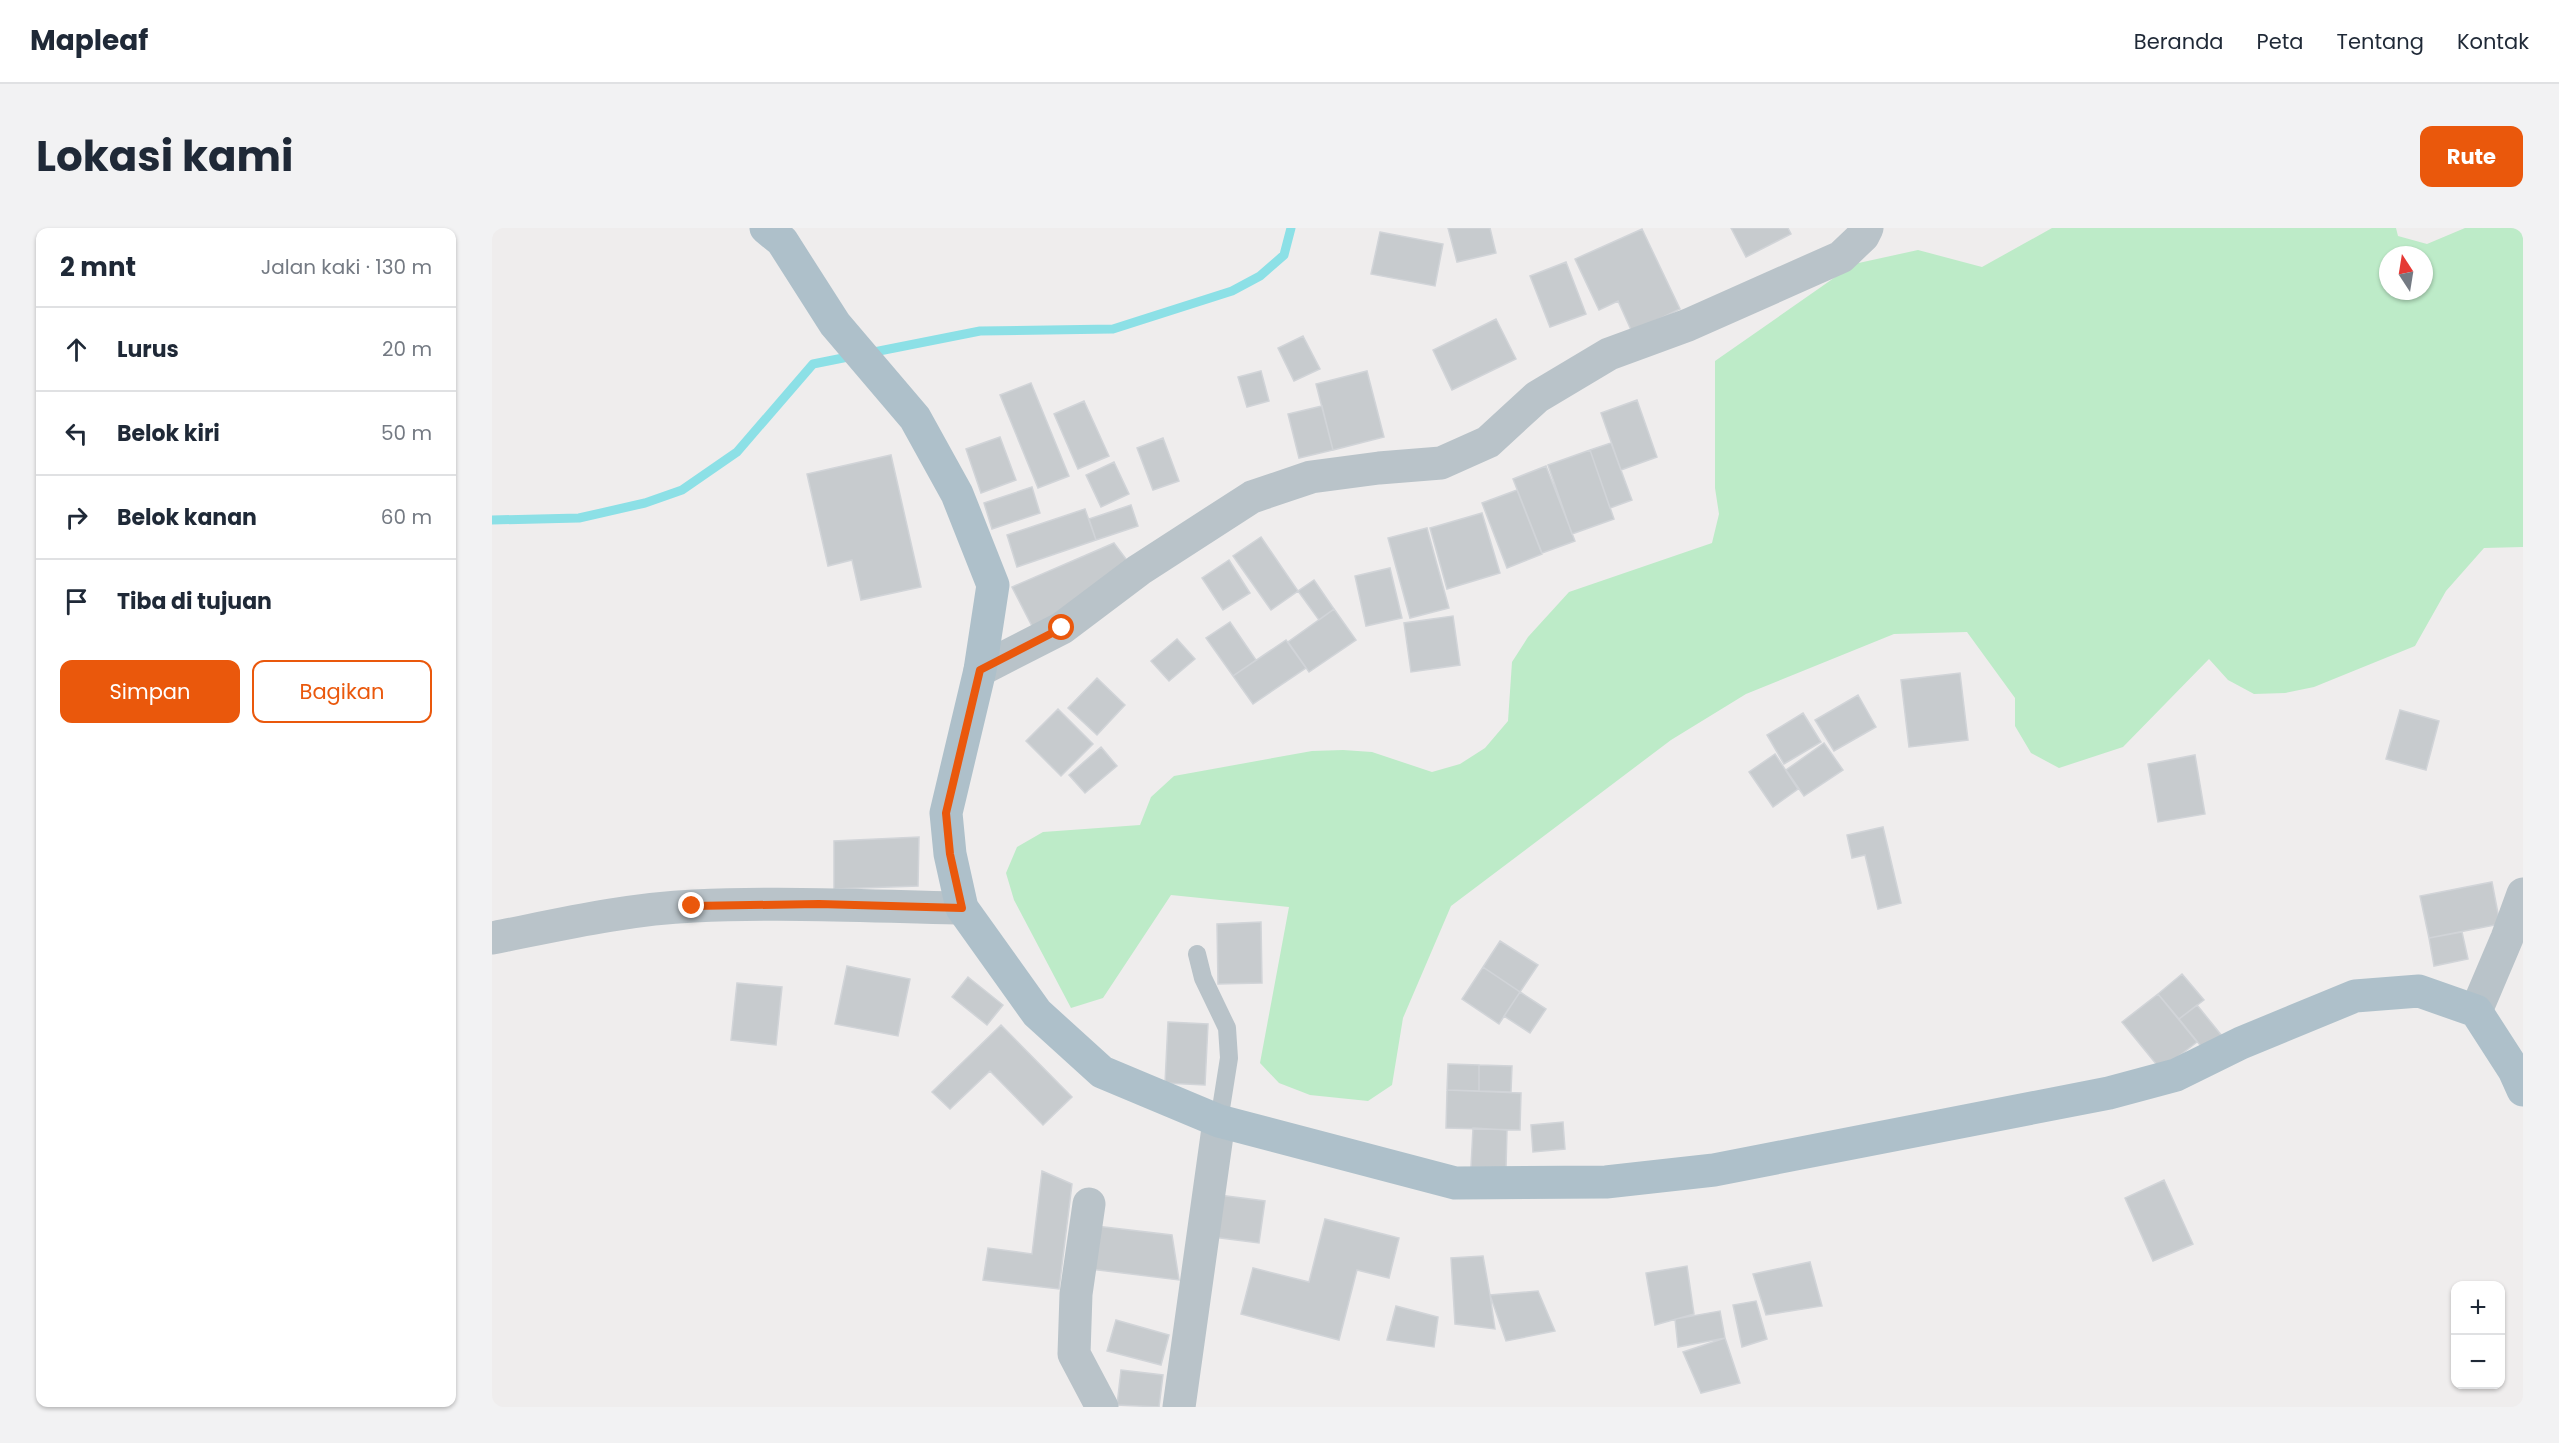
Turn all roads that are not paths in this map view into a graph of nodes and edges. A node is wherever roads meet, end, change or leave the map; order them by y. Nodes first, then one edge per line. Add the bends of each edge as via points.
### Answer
1 (766, 228) edge
2 (1867, 228) edge
3 (980, 670) junction
4 (2523, 894) edge
5 (962, 908) junction
6 (492, 938) edge
7 (2515, 939) edge
8 (1197, 954) dead end
9 (2476, 1011) junction
10 (2523, 1090) edge
11 (1219, 1121) junction
12 (1089, 1204) dead end
13 (1102, 1407) edge
14 (1179, 1407) edge

1 - 3 main road via 782,241 835,324 915,418 957,494 993,585
2 - 3 street via 1841,257 1699,321 1608,354 1537,397 1488,442 1442,463 1311,477 1252,497 1139,570 1062,628
3 - 5 main road via 946,813
4 - 7 street
5 - 6 street via 692,906 590,919
5 - 11 main road via 1037,1013 1102,1072
7 - 9 street
8 - 11 lane via 1203,978 1227,1028 1229,1058
9 - 10 main road
9 - 11 main road via 2419,991 2355,996 2241,1043 2176,1075 2109,1093 1714,1170 1606,1182 1455,1182
11 - 14 street
12 - 13 street via 1076,1294 1074,1354

